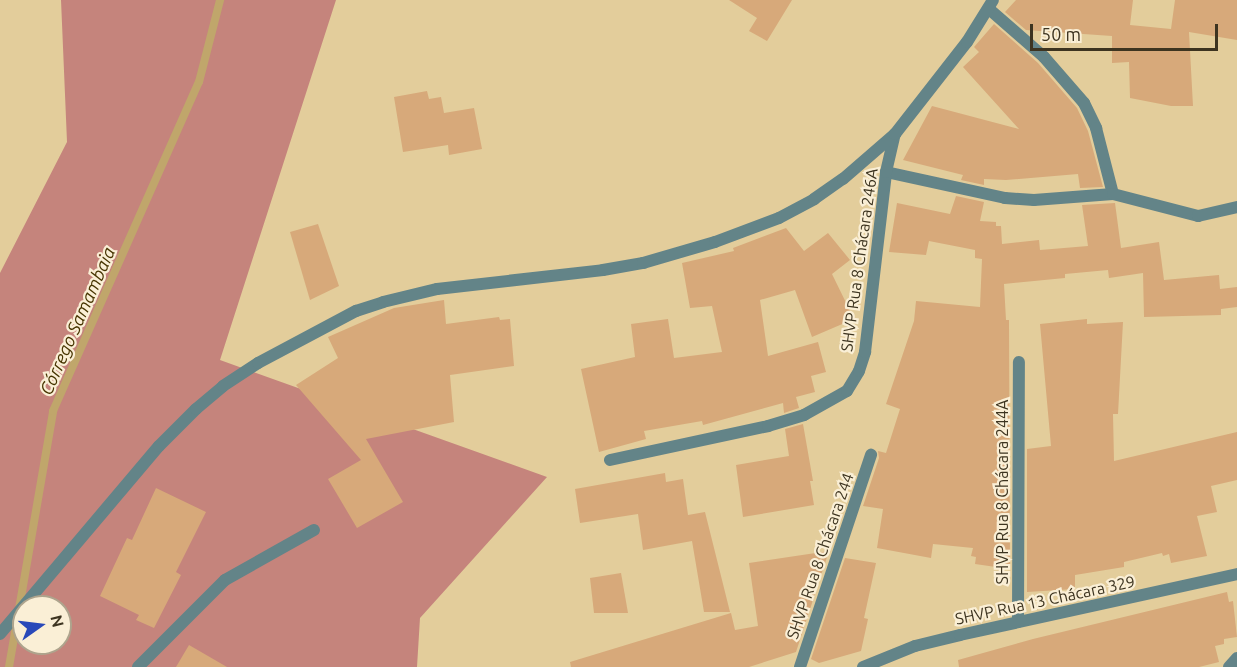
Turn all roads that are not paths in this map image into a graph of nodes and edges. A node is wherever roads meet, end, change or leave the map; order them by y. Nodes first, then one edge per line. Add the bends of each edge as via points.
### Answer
1 (991, 5) edge
2 (895, 134) junction
3 (886, 172) junction
4 (1113, 194) junction
5 (1237, 207) edge
6 (1019, 362) dead end
7 (871, 455) dead end
8 (610, 460) dead end
9 (314, 530) dead end
10 (1237, 574) edge
11 (1018, 622) junction
12 (0, 634) edge
13 (1237, 658) edge
14 (138, 667) edge
15 (800, 667) edge
16 (863, 667) edge
17 (1229, 667) edge

1 - 2 street
1 - 4 street via 1044,57 1084,104 1096,128
2 - 3 street, SHVP Rua 8 Chácara 246A
2 - 12 street via 814,199 779,218 715,242 603,270 497,280 407,296 356,311 300,339 223,386 189,416 159,446
3 - 4 street via 1005,198 1035,200
3 - 8 street, SHVP Rua 8 Chácara 246A via 865,352 847,392 804,415 768,426
4 - 5 street via 1198,216
6 - 11 street, SHVP Rua 8 Chácara 244A
7 - 15 street, SHVP Rua 8 Chácara 244
9 - 14 street via 225,580
10 - 11 street, SHVP Rua 13 Chácara 329
11 - 16 street, SHVP Rua 13 Chácara 329 via 915,646
13 - 17 street

